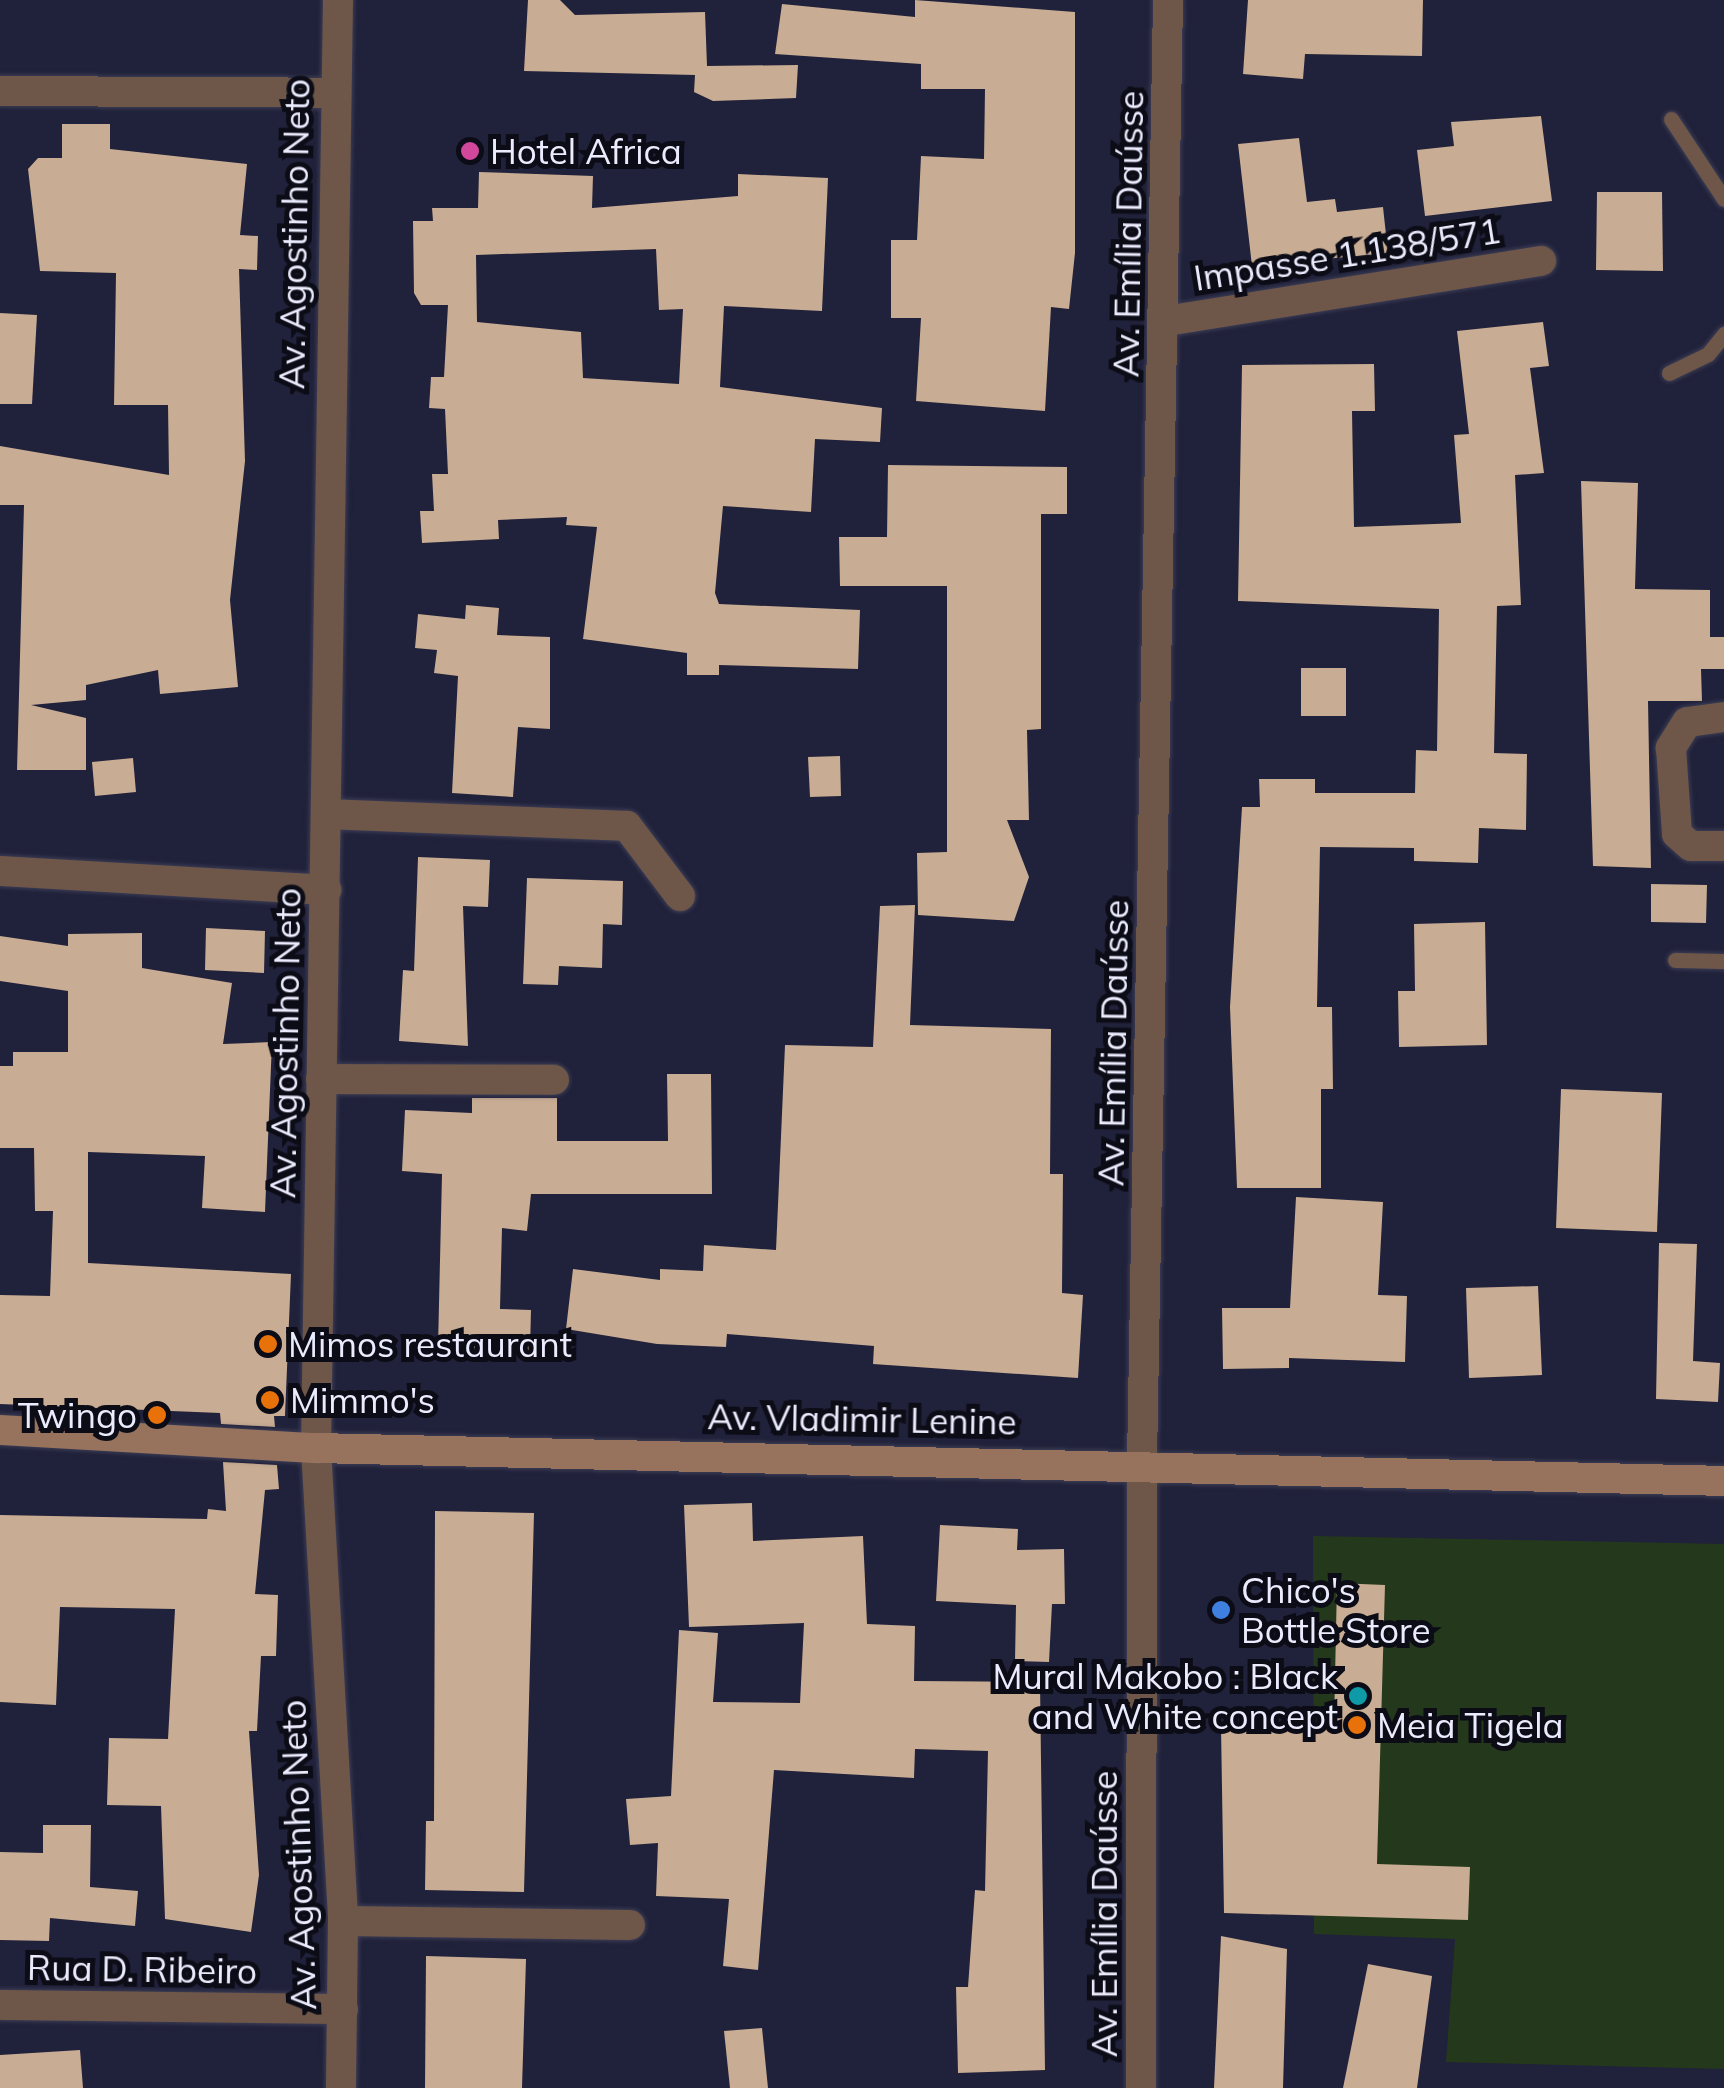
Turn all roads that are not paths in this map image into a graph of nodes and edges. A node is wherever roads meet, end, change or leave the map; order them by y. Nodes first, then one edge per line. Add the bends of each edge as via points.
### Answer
1 (338, 0) edge
2 (1168, 0) edge
3 (0, 91) edge
4 (332, 92) junction
5 (1671, 120) dead end
6 (1724, 199) edge
7 (1541, 261) dead end
8 (1166, 321) junction
9 (1724, 334) edge
10 (1668, 373) dead end
11 (1724, 718) edge
12 (328, 814) junction
13 (1724, 846) edge
14 (0, 871) edge
15 (326, 890) junction
16 (680, 896) dead end
17 (1675, 960) dead end
18 (1724, 961) edge
19 (320, 1079) junction
20 (554, 1080) dead end
21 (0, 1430) edge
22 (316, 1448) junction
23 (1142, 1461) junction
24 (1724, 1481) edge
25 (342, 1921) junction
26 (630, 1925) dead end
27 (0, 2005) edge
28 (343, 2008) junction
29 (341, 2088) edge
30 (1141, 2088) edge

1 - 4 street, Av. Agostinho Neto
2 - 8 street, Av. Emília Daússe
3 - 4 street
4 - 12 street, Av. Agostinho Neto
5 - 6 lane
7 - 8 street, Impasse 1.138/571
8 - 23 street, Av. Emília Daússe
9 - 10 lane via 1708,354
11 - 13 street via 1688,722 1671,748 1677,834 1691,846
12 - 15 street, Av. Agostinho Neto
12 - 16 street via 626,826
14 - 15 street
15 - 19 street, Av. Agostinho Neto
17 - 18 lane
19 - 20 street
19 - 22 street, Av. Agostinho Neto
21 - 22 main road, Av. Vladimir Lenine
22 - 23 main road, Av. Vladimir Lenine
22 - 25 street, Av. Agostinho Neto
23 - 24 main road, Av. Vladimir Lenine
23 - 30 street, Av. Emília Daússe
25 - 26 street
25 - 28 street, Av. Agostinho Neto
27 - 28 street, Rua D. Ribeiro
28 - 29 street, Av. Agostinho Neto

